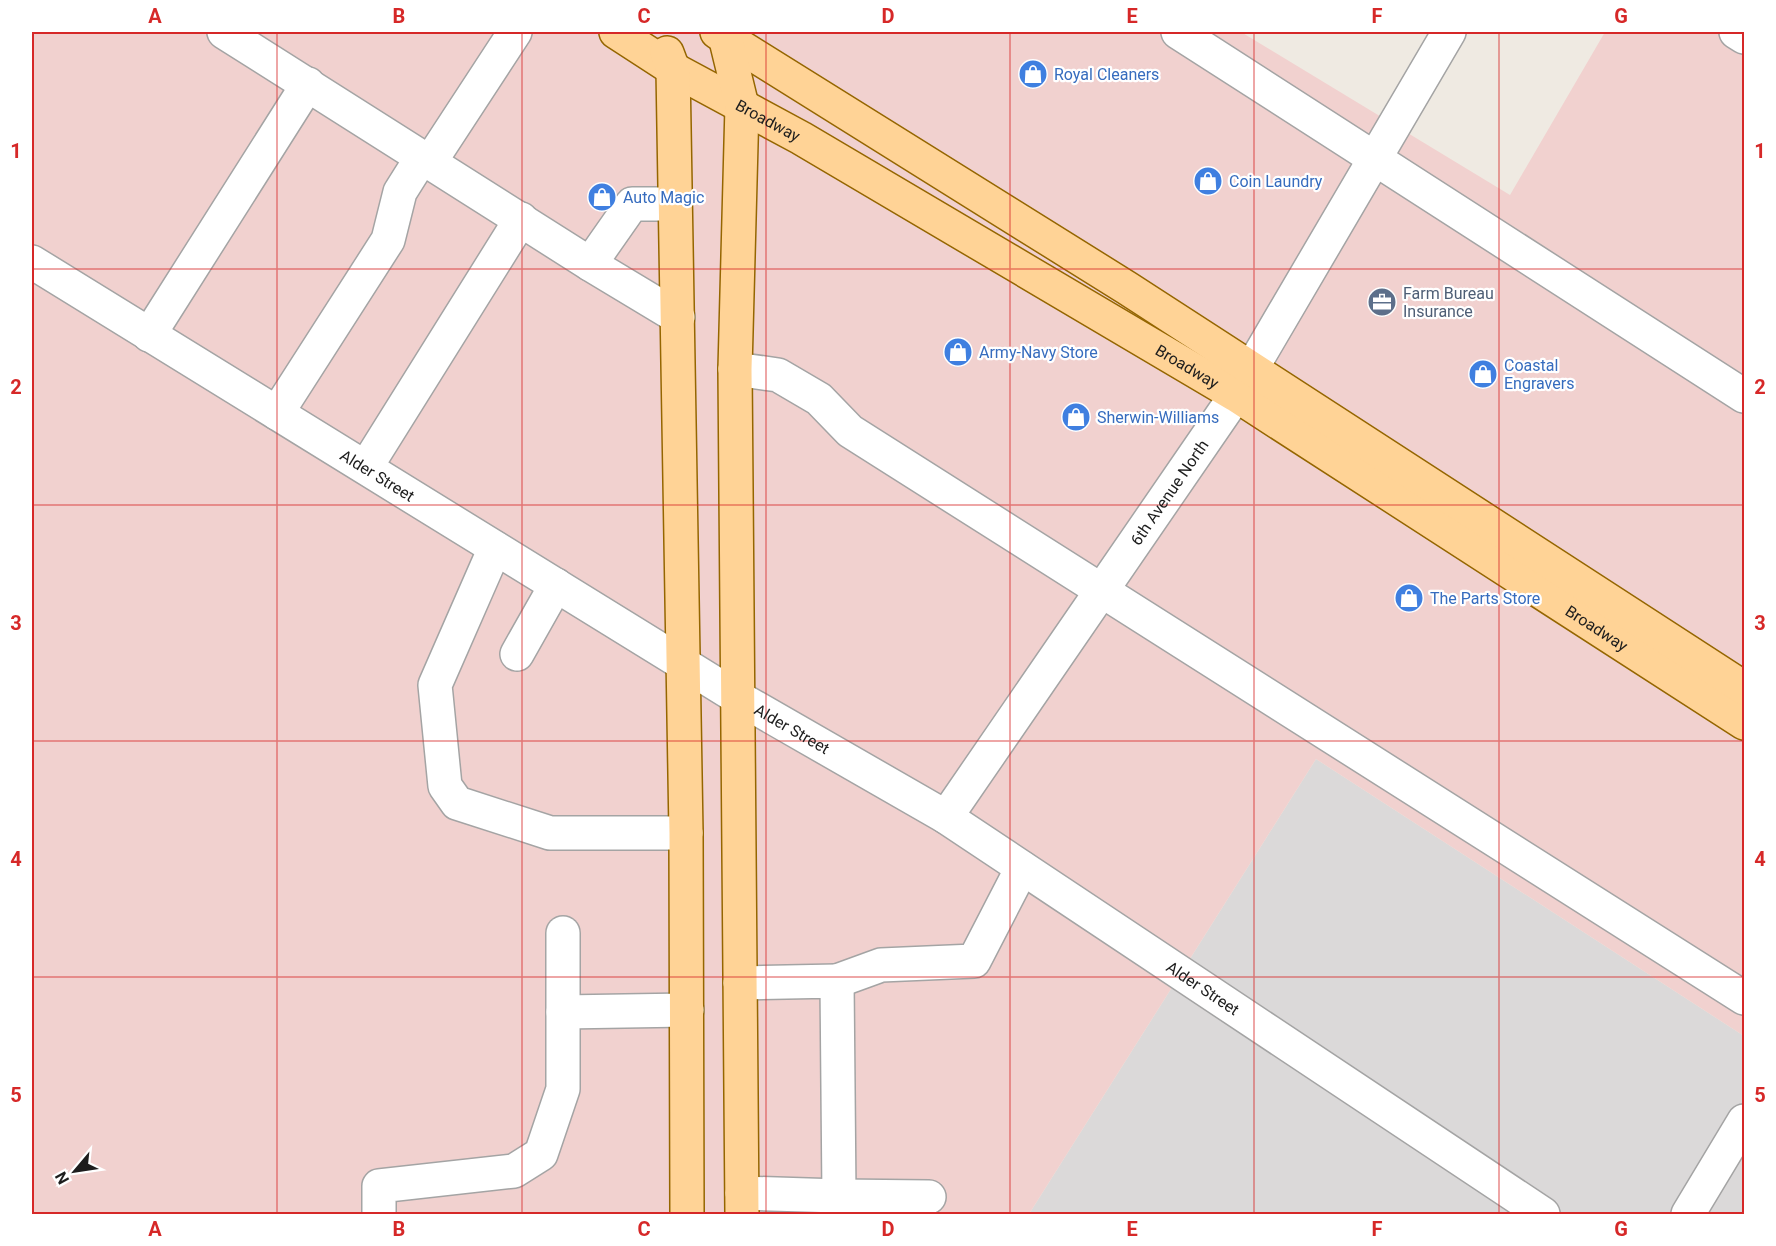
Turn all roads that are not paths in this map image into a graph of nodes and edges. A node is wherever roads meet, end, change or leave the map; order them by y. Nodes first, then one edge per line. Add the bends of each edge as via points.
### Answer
1 (224, 32) edge
2 (515, 32) edge
3 (616, 32) edge
4 (658, 32) edge
5 (1178, 32) edge
6 (1449, 32) edge
7 (1736, 32) edge
8 (722, 33) edge
9 (1744, 37) edge
10 (265, 42) edge
11 (673, 69) junction
12 (308, 84) junction
13 (742, 106) junction
14 (1374, 157) junction
15 (426, 160) junction
16 (675, 204) junction
17 (520, 219) junction
18 (32, 262) edge
19 (590, 264) junction
20 (678, 317) junction
21 (149, 335) junction
22 (735, 369) junction
23 (1244, 382) junction
24 (1744, 396) edge
25 (277, 413) junction
26 (366, 467) junction
27 (495, 548) junction
28 (556, 585) junction
29 (1102, 590) junction
30 (518, 654) dead end
31 (684, 664) junction
32 (1744, 688) edge
33 (736, 697) junction
34 (1744, 723) edge
35 (946, 817) junction
36 (686, 833) junction
37 (1023, 868) junction
38 (563, 933) dead end
39 (837, 981) junction
40 (740, 983) junction
41 (1744, 998) edge
42 (687, 1010) junction
43 (563, 1012) junction
44 (1744, 1121) edge
45 (839, 1196) junction
46 (929, 1197) dead end
47 (742, 1204) edge
48 (379, 1215) edge
49 (687, 1215) edge
50 (1543, 1215) edge
51 (1688, 1215) edge

1 - 10 street
2 - 15 street
3 - 11 main road, Broadway
4 - 11 main road
5 - 14 street
6 - 14 street, 6th Avenue North
7 - 9 street
8 - 13 main road
8 - 23 main road, Broadway
10 - 12 street
11 - 13 main road, Broadway
11 - 16 main road
12 - 15 street
12 - 21 street
13 - 22 main road
13 - 23 main road, Broadway
14 - 23 street, 6th Avenue North
14 - 24 street
15 - 17 street
15 - 25 street via 400,192 387,240
16 - 19 street via 632,204
16 - 20 main road
17 - 19 street
17 - 26 street
18 - 21 street, Alder Street
19 - 20 street
20 - 31 main road
21 - 25 street, Alder Street
22 - 29 street via 778,375 819,399 850,431
22 - 33 main road
23 - 29 street, 6th Avenue North
23 - 32 main road, Broadway
23 - 34 main road, Broadway
25 - 26 street, Alder Street
26 - 27 street, Alder Street
27 - 28 street, Alder Street
27 - 36 street via 435,685 445,786 457,803 550,832
28 - 30 street
28 - 31 street, Alder Street
29 - 35 street, 6th Avenue North
29 - 41 street
31 - 33 street, Alder Street
31 - 36 main road
33 - 35 street, Alder Street
33 - 40 main road
35 - 37 street, Alder Street
36 - 42 main road
37 - 39 street via 974,961 881,965
37 - 50 street, Alder Street
38 - 43 street
39 - 40 street
39 - 45 street
40 - 47 main road
42 - 43 street
42 - 49 main road
43 - 48 street via 563,1089 541,1154 514,1171 379,1186
44 - 51 street
45 - 46 street
45 - 47 street

